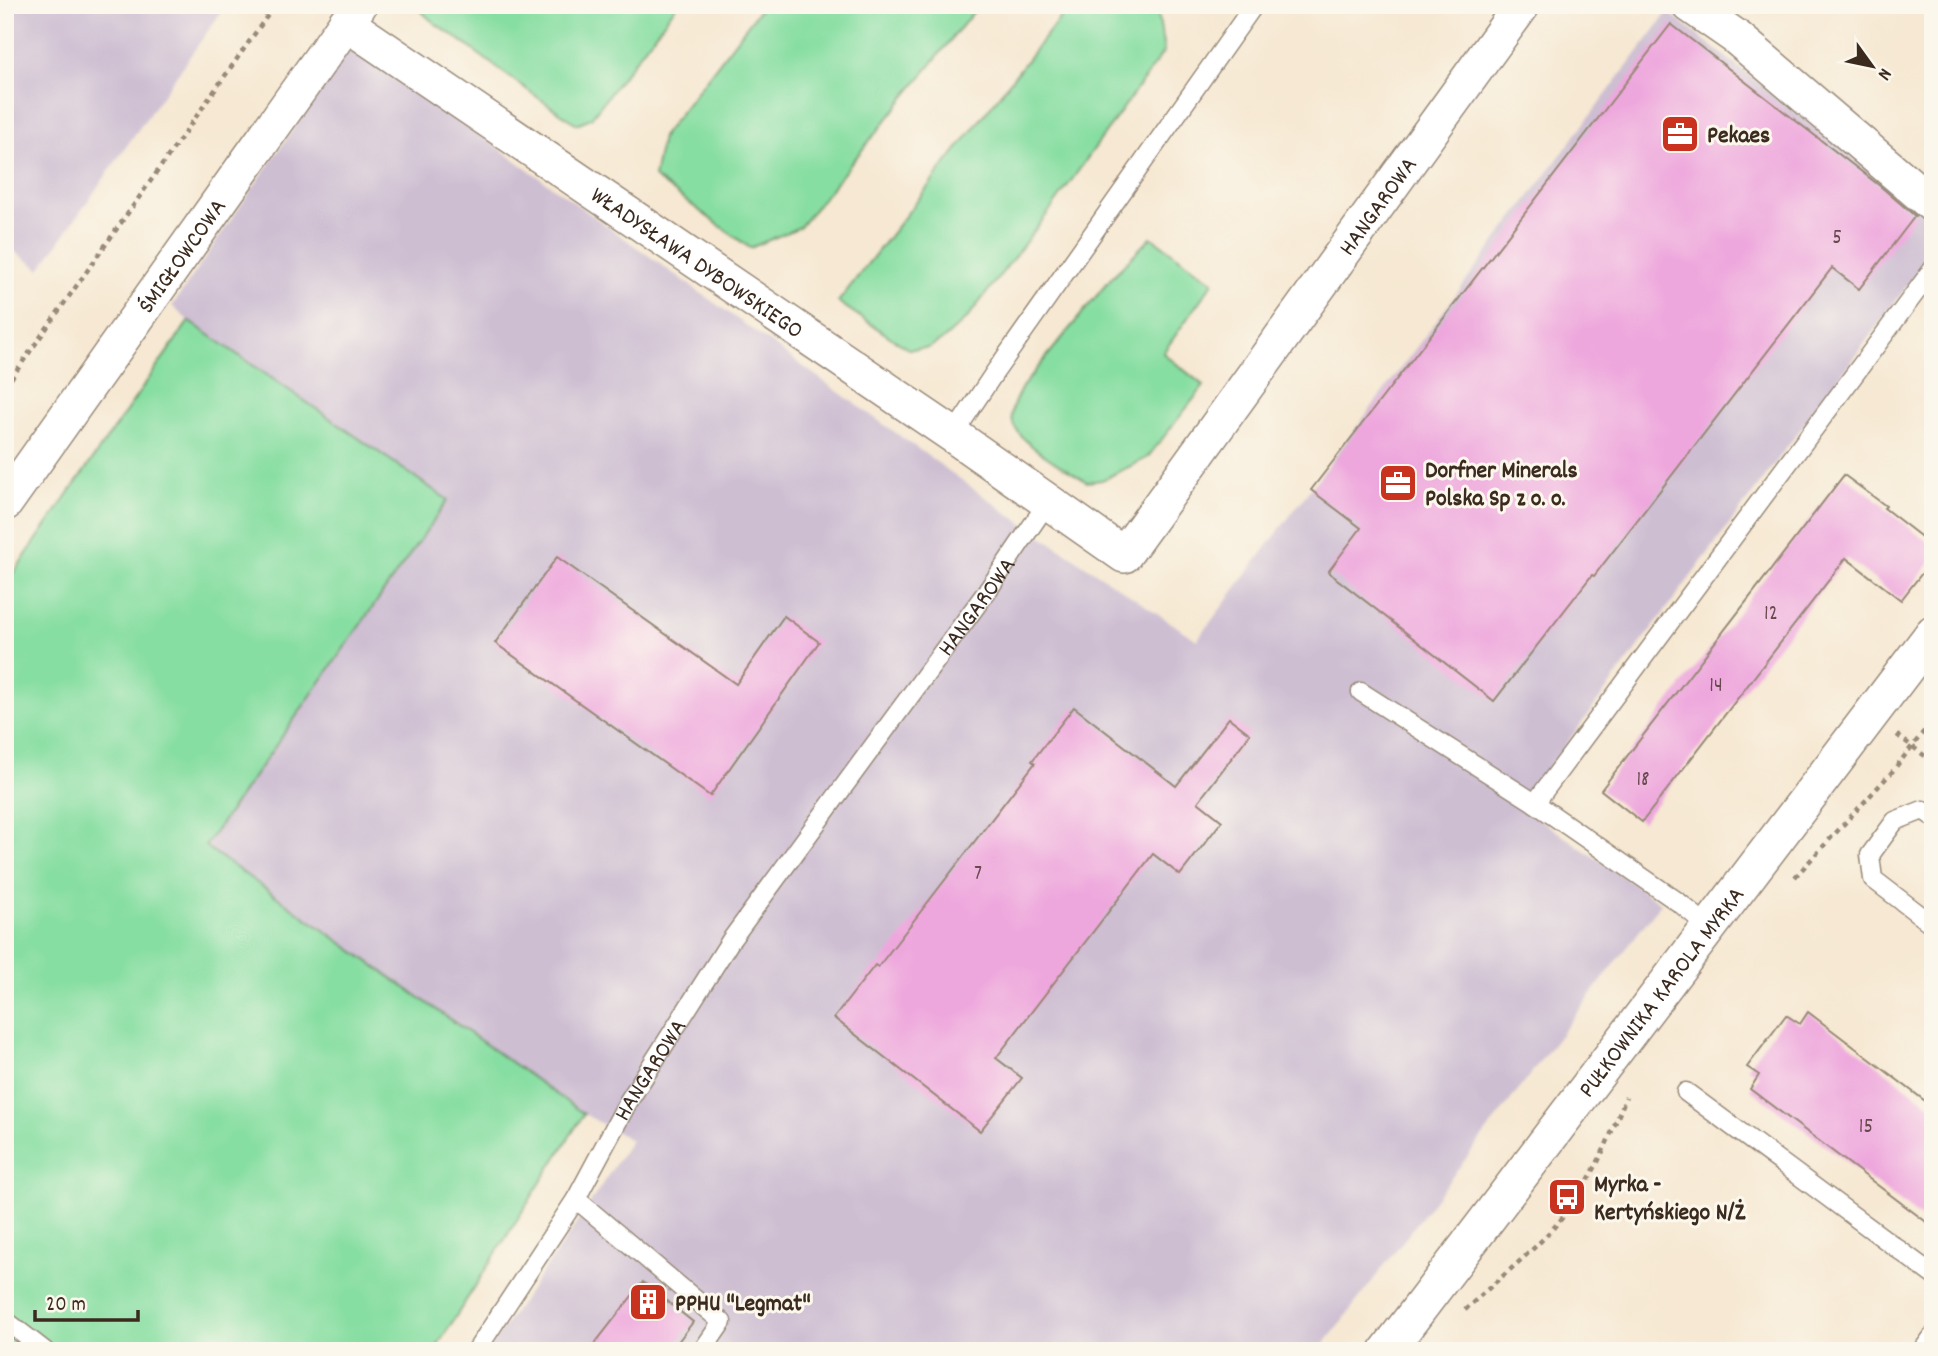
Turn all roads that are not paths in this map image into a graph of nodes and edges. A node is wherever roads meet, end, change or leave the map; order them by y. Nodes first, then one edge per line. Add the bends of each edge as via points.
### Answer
1 (1254, 5) edge
2 (1522, 5) edge
3 (1690, 5) edge
4 (353, 14) edge
5 (1933, 205) edge
6 (1933, 269) edge
7 (953, 435) junction
8 (1048, 502) junction
9 (5, 503) edge
10 (1933, 633) edge
11 (1361, 692) dead end
12 (1535, 803) junction
13 (1933, 817) edge
14 (1933, 925) edge
15 (1709, 927) junction
16 (1686, 1092) dead end
17 (576, 1199) junction
18 (1933, 1275) edge
19 (5, 1320) edge
20 (1933, 1336) edge
21 (45, 1351) edge
22 (476, 1351) edge
23 (702, 1351) edge
24 (1387, 1351) edge
25 (1922, 1351) edge

1 - 7 lane
2 - 8 street, HANGAROWA via 1124,555
3 - 5 street via 1736,37
4 - 7 street, WŁADYSŁAWA DYBOWSKIEGO
4 - 9 street, ŚMIGŁOWCOWA
6 - 12 lane
7 - 8 street, WŁADYSŁAWA DYBOWSKIEGO
8 - 17 lane, HANGAROWA via 731,940 628,1102
10 - 15 street, PUŁKOWNIKA KAROLA MYRKA
11 - 12 lane
12 - 15 lane
13 - 14 lane via 1923,810 1895,821 1870,855 1872,879
15 - 24 street, PUŁKOWNIKA KAROLA MYRKA
16 - 18 lane
17 - 22 lane, HANGAROWA
17 - 23 lane via 722,1322
19 - 21 lane
20 - 25 lane

